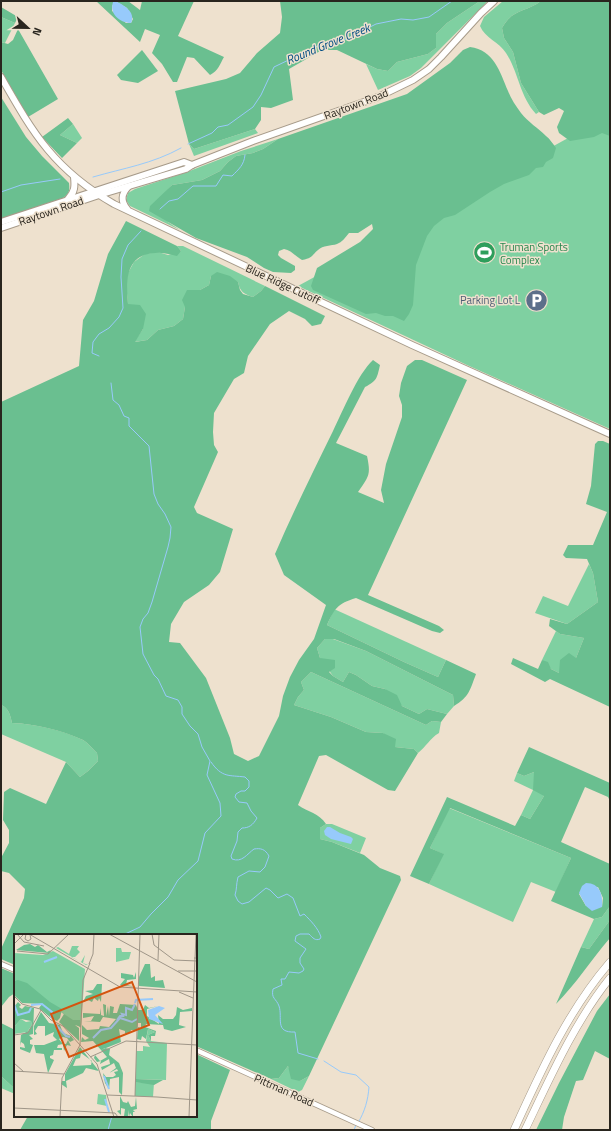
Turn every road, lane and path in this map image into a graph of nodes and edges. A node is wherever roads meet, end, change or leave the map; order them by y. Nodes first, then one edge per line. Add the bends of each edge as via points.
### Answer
1 (494, 1) edge
2 (1, 77) edge
3 (192, 165) junction
4 (74, 177) junction
5 (128, 187) junction
6 (93, 191) junction
7 (99, 195) junction
8 (68, 199) junction
9 (128, 210) junction
10 (1, 222) edge
11 (1, 228) edge
12 (610, 434) edge
13 (610, 962) edge
14 (1, 964) edge
15 (14, 970) edge
16 (610, 978) edge
17 (197, 1050) edge
18 (372, 1130) edge
19 (514, 1130) edge
20 (526, 1130) edge

1 - 3 main road, Raytown Road via 441,57 413,80 378,97
2 - 4 main road, Blue Ridge Cutoff via 31,128 57,161
3 - 5 main road, Raytown Road
3 - 6 main road, Raytown Road via 184,162
4 - 6 main road, Blue Ridge Cutoff
4 - 8 main road via 74,189
5 - 7 main road, Raytown Road
5 - 9 main road via 123,198
6 - 7 main road, Blue Ridge Cutoff
6 - 8 main road, Raytown Road
7 - 9 main road, Blue Ridge Cutoff
7 - 11 main road, Raytown Road
8 - 10 main road, Raytown Road
9 - 12 main road, Blue Ridge Cutoff via 412,345
13 - 19 highway via 568,1019
14 - 15 street
16 - 20 highway via 567,1046
17 - 18 street, Pittman Road

